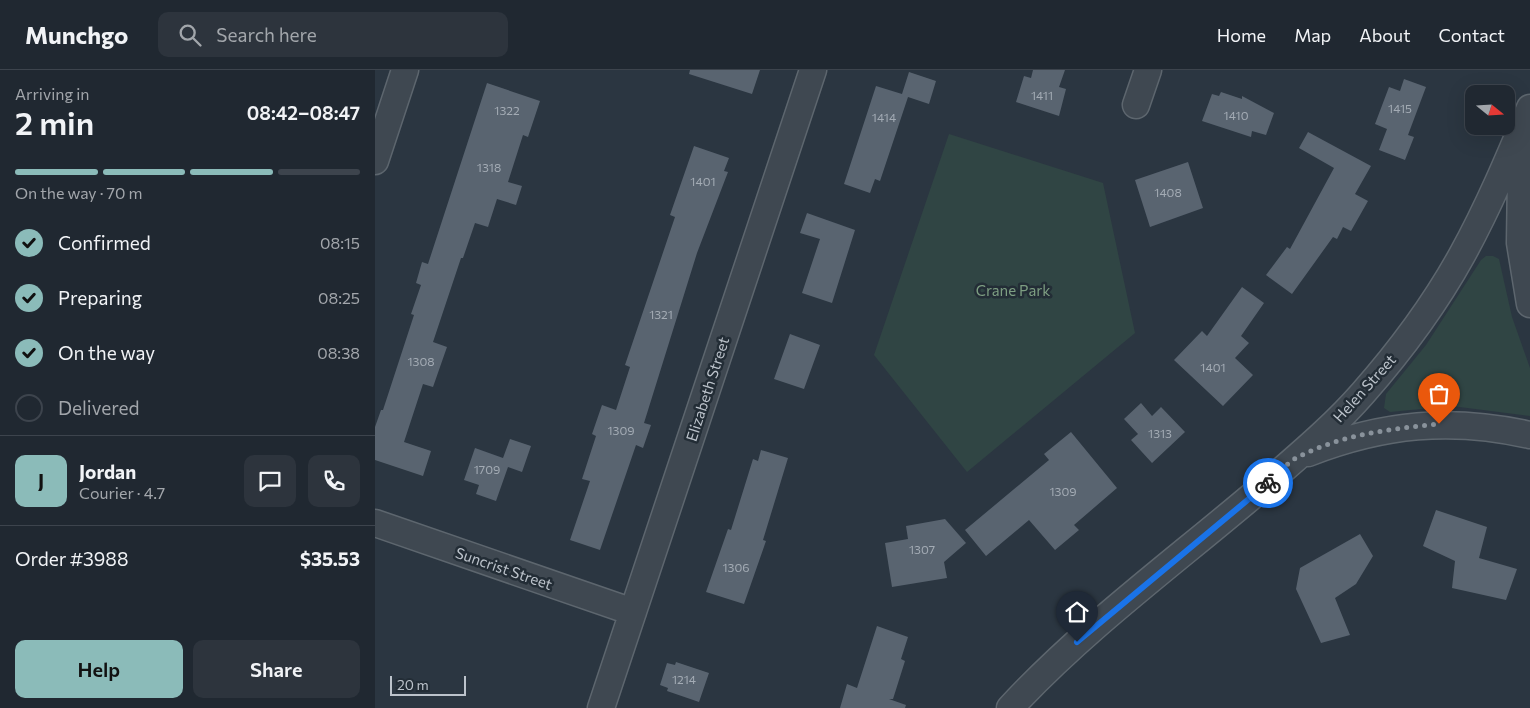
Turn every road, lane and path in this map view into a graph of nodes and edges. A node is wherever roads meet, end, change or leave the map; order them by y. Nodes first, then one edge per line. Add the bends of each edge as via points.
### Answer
1 (405, 70) edge
2 (813, 70) edge
3 (1148, 70) edge
4 (1137, 105) dead end
5 (1530, 108) edge
6 (1530, 113) edge
7 (375, 162) edge
8 (1530, 304) edge
9 (1530, 435) edge
10 (1298, 456) junction
11 (375, 523) edge
12 (633, 612) junction
13 (601, 708) edge
14 (1010, 708) edge

1 - 7 street
2 - 12 street, Elizabeth Street
3 - 4 street
5 - 10 street, Helen Street via 1499,182 1433,301 1362,395
6 - 8 street via 1521,175 1520,243
9 - 10 street via 1477,426 1439,424 1364,434
10 - 14 street, Helen Street via 1050,665
11 - 12 street, Suncrist Street
12 - 13 street, Elizabeth Street

